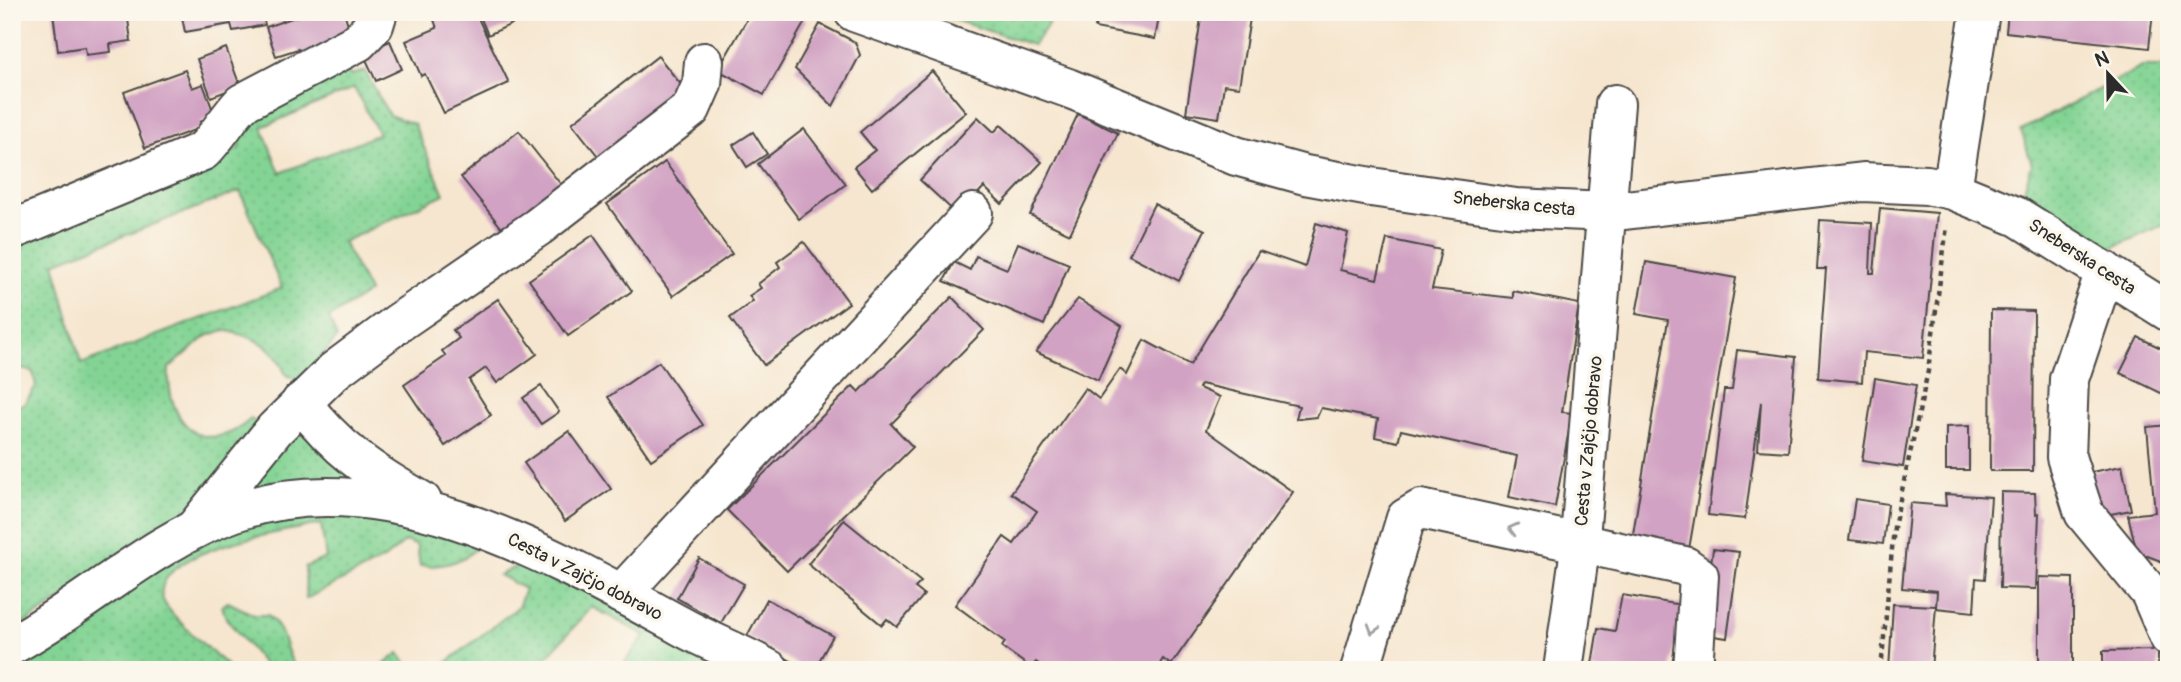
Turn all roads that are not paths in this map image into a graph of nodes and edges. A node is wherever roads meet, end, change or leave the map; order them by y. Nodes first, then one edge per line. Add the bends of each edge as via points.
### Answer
1 (377, 12) edge
2 (854, 12) edge
3 (1980, 12) edge
4 (705, 62) dead end
5 (1615, 104) dead end
6 (1952, 190) junction
7 (1608, 212) junction
8 (973, 213) dead end
9 (12, 230) edge
10 (2105, 271) junction
11 (2169, 312) edge
12 (301, 402) junction
13 (448, 515) junction
14 (195, 528) junction
15 (1580, 545) junction
16 (621, 594) junction
17 (2169, 637) edge
18 (12, 645) edge
19 (770, 670) edge
20 (1360, 670) edge
21 (1563, 670) edge
22 (1693, 670) edge

1 - 9 street via 374,25 358,42 242,103 203,151
2 - 7 street, Sneberska cesta via 1275,167 1371,187 1516,208
3 - 6 street
4 - 12 street via 691,109 669,128 538,227 398,323
5 - 7 street, Cesta v Zajčjo dobravo
6 - 7 street, Sneberska cesta via 1904,183 1850,183
6 - 10 street, Sneberska cesta via 2018,217
7 - 15 street, Cesta v Zajčjo dobravo
8 - 16 street
10 - 11 street, Sneberska cesta
10 - 17 street via 2069,379 2066,457 2084,513 2150,593
12 - 13 street via 320,428 361,466
12 - 14 street
13 - 14 street, Cesta v Zajčjo dobravo via 354,500 302,499 236,511
13 - 16 street, Cesta v Zajčjo dobravo via 565,564
14 - 18 street, Cesta v Zajčjo dobravo
15 -> 20 street via 1421,509 1406,518
15 - 21 street, Cesta v Zajčjo dobravo
15 - 22 street via 1685,566 1699,576
16 - 19 street, Cesta v Zajčjo dobravo

